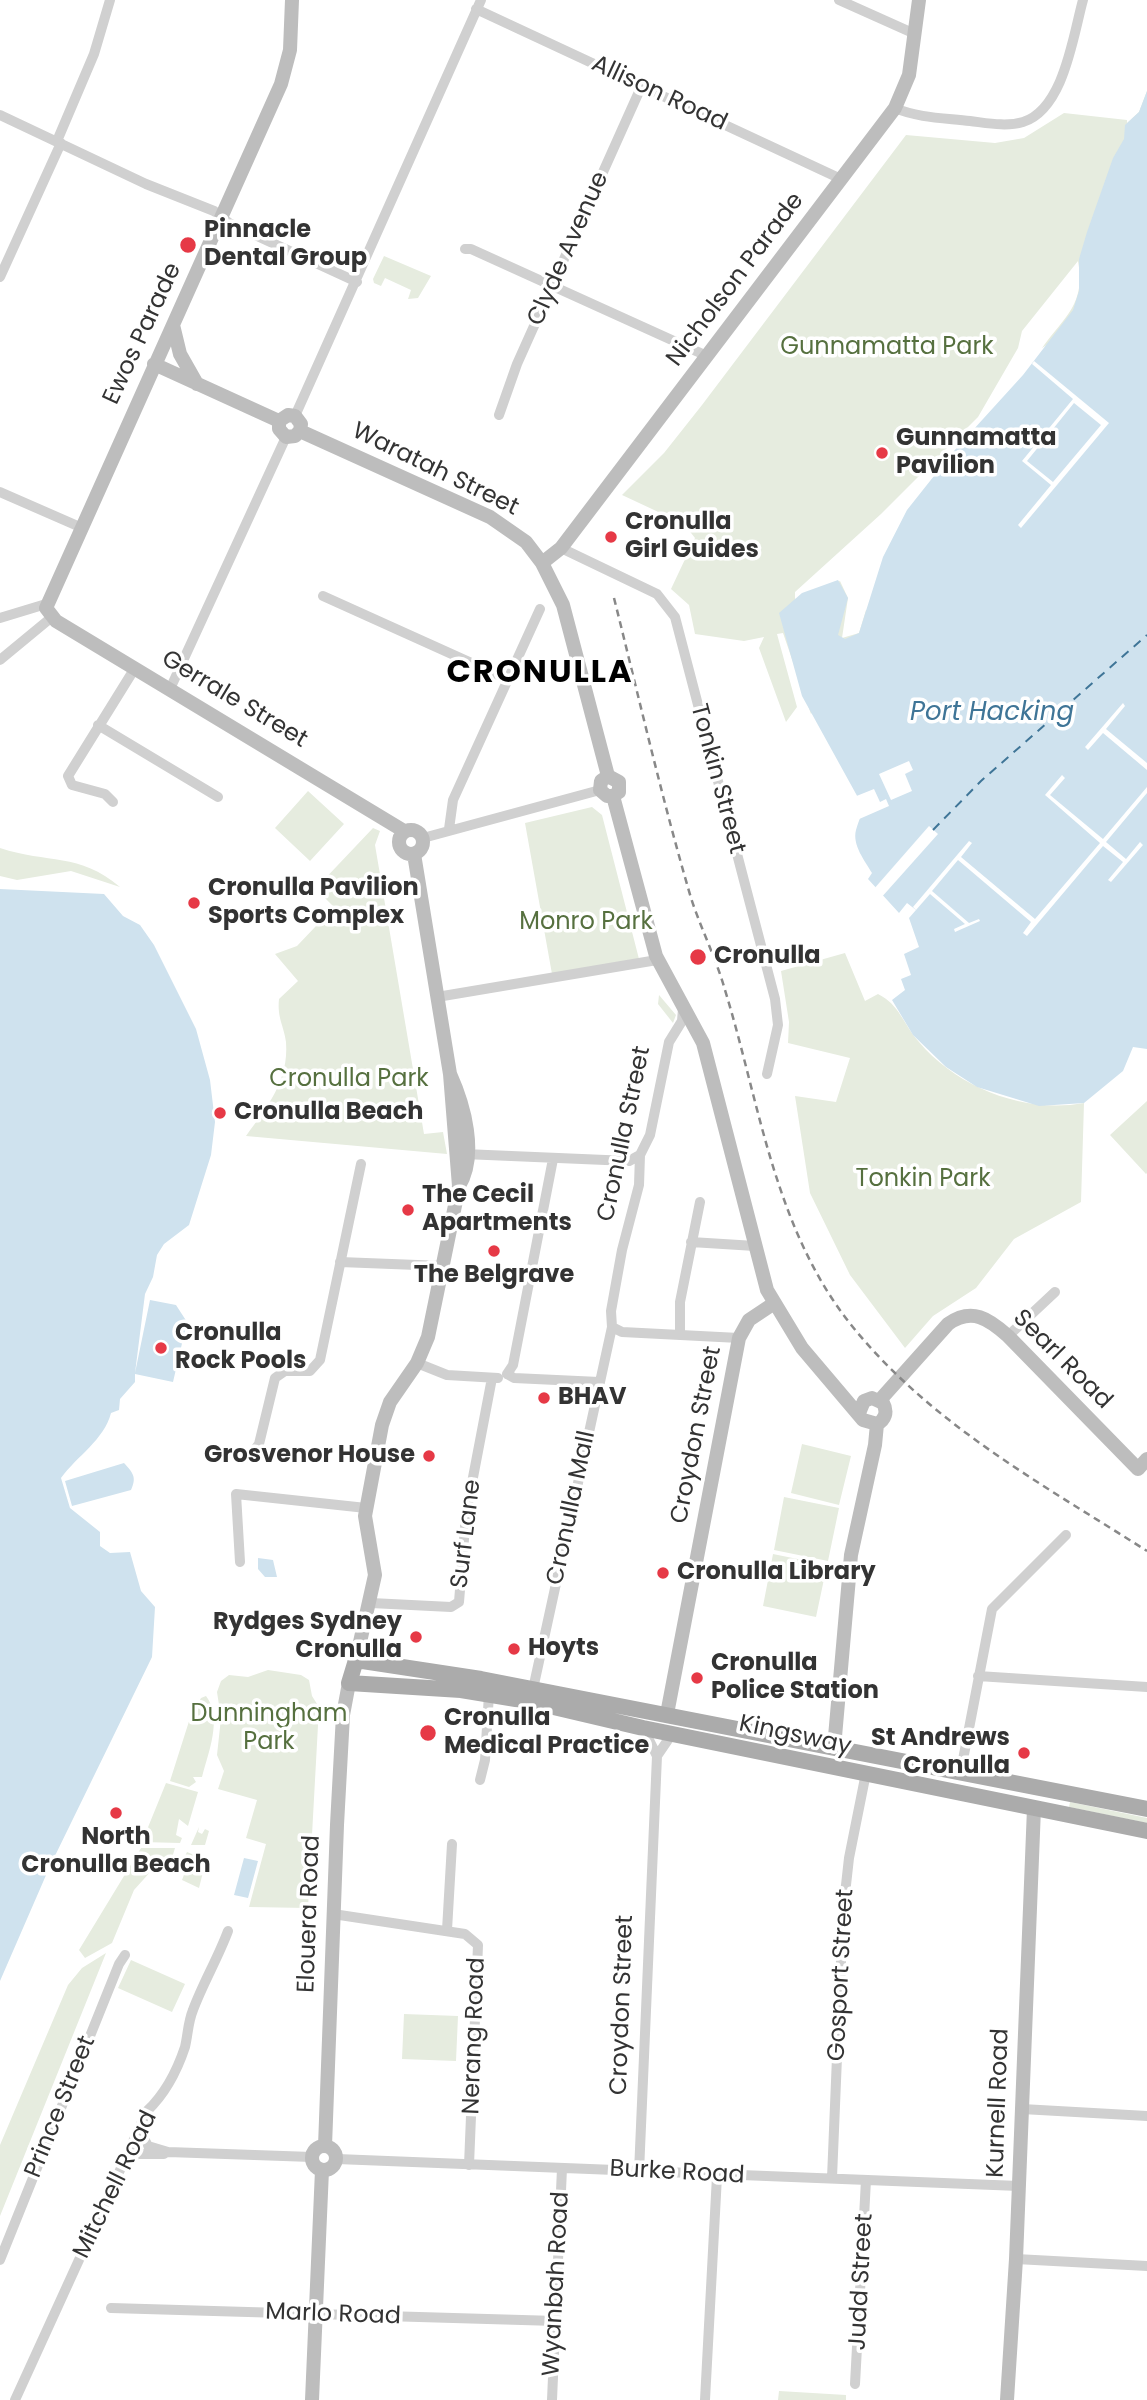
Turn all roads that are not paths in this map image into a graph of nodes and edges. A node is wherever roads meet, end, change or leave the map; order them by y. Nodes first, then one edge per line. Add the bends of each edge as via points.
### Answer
1 (110, 0) edge
2 (292, 0) edge
3 (839, 0) edge
4 (919, 0) edge
5 (1083, 0) edge
6 (478, 5) edge
7 (915, 34) junction
8 (642, 85) junction
9 (895, 108) junction
10 (0, 115) edge
11 (59, 142) junction
12 (842, 179) junction
13 (221, 217) junction
14 (465, 249) dead end
15 (0, 277) edge
16 (357, 282) junction
17 (552, 287) junction
18 (173, 325) junction
19 (707, 356) junction
20 (154, 364) junction
21 (197, 384) junction
22 (499, 415) dead end
23 (295, 416) junction
24 (279, 421) junction
25 (300, 431) junction
26 (286, 437) junction
27 (0, 492) edge
28 (80, 527) junction
29 (561, 548) junction
30 (542, 563) junction
31 (323, 596) dead end
32 (540, 609) dead end
33 (49, 611) junction
34 (0, 618) edge
35 (0, 660) edge
36 (135, 668) junction
37 (507, 679) junction
38 (170, 689) junction
39 (98, 725) junction
40 (607, 793) junction
41 (218, 797) dead end
42 (113, 802) dead end
43 (450, 829) junction
44 (404, 831) junction
45 (423, 838) junction
46 (414, 854) junction
47 (657, 960) junction
48 (437, 998) junction
49 (683, 1008) junction
50 (767, 1074) dead end
51 (463, 1154) junction
52 (640, 1155) junction
53 (553, 1159) junction
54 (361, 1164) dead end
55 (700, 1202) dead end
56 (691, 1242) junction
57 (755, 1247) junction
58 (340, 1262) junction
59 (443, 1266) junction
60 (1055, 1292) dead end
61 (773, 1304) junction
62 (612, 1327) junction
63 (680, 1335) junction
64 (1008, 1336) junction
65 (739, 1338) junction
66 (417, 1363) junction
67 (507, 1374) junction
68 (492, 1378) junction
69 (599, 1382) junction
70 (880, 1400) junction
71 (861, 1407) junction
72 (877, 1424) junction
73 (248, 1458) dead end
74 (1144, 1468) edge
75 (366, 1508) junction
76 (1066, 1535) dead end
77 (240, 1562) dead end
78 (370, 1603) junction
79 (356, 1660) junction
80 (391, 1667) junction
81 (978, 1676) junction
82 (349, 1684) junction
83 (1147, 1687) edge
84 (399, 1688) junction
85 (533, 1689) junction
86 (489, 1695) junction
87 (667, 1714) junction
88 (610, 1718) junction
89 (643, 1728) junction
90 (673, 1734) junction
91 (710, 1741) junction
92 (834, 1748) junction
93 (657, 1756) junction
94 (832, 1767) junction
95 (961, 1770) junction
96 (866, 1773) junction
97 (480, 1780) dead end
98 (957, 1791) junction
99 (1034, 1808) junction
100 (1147, 1809) edge
101 (1147, 1831) edge
102 (453, 1844) dead end
103 (333, 1914) junction
104 (447, 1930) junction
105 (229, 1931) dead end
106 (125, 1955) dead end
107 (1021, 2109) junction
108 (1147, 2116) edge
109 (139, 2129) junction
110 (325, 2146) junction
111 (168, 2152) junction
112 (312, 2157) junction
113 (125, 2159) junction
114 (337, 2159) junction
115 (469, 2165) junction
116 (562, 2168) junction
117 (322, 2170) junction
118 (639, 2172) junction
119 (717, 2176) junction
120 (832, 2178) junction
121 (866, 2179) junction
122 (1018, 2186) junction
123 (1016, 2259) junction
124 (0, 2260) edge
125 (1147, 2266) edge
126 (111, 2308) dead end
127 (315, 2314) junction
128 (556, 2321) junction
129 (855, 2384) dead end
130 (15, 2400) edge
131 (312, 2400) edge
132 (552, 2400) edge
133 (705, 2400) edge
134 (1007, 2400) edge

1 - 11 street
2 - 13 street, Ewos Parade via 286,73
3 - 7 street
4 - 7 street, Nicholson Parade
5 - 9 street via 1059,85 1048,104 1032,118 998,125 915,115
6 - 8 street, Allison Road
6 - 16 street
7 - 9 street, Nicholson Parade via 905,88
8 - 12 street, Allison Road
8 - 17 street, Clyde Avenue
9 - 12 street, Nicholson Parade
10 - 11 street
11 - 13 street
11 - 15 street
12 - 19 street, Nicholson Parade
13 - 16 street
13 - 18 street, Ewos Parade
14 - 17 street
16 - 23 street
17 - 19 street
17 - 22 street, Clyde Avenue
18 - 20 street, Ewos Parade
18 - 21 street via 180,354
19 - 29 street, Nicholson Parade
20 - 21 street
20 - 28 street, Ewos Parade
21 - 24 street
23 - 24 street
23 - 25 street
24 - 26 street via 278,429
25 - 26 street
25 - 30 street, Waratah Street via 489,517 526,542
26 - 38 street
27 - 28 street
28 - 33 street, Ewos Parade
29 - 30 street, Nicholson Parade
29 - 50 street, Tonkin Street via 657,594 675,617 775,999 778,1026
30 - 40 street via 563,606 608,776 620,786
31 - 37 street
32 - 37 street
33 - 34 street
33 - 35 street
33 - 36 street, Gerrale Street
36 - 38 street, Gerrale Street
36 - 39 street
37 - 43 street via 453,800
38 - 44 street, Gerrale Street
39 - 41 street
39 - 42 street via 68,779
40 - 43 street
40 - 47 street
43 - 45 street
44 - 45 street via 415,830
44 - 46 street via 399,845
45 - 46 street via 422,848
46 - 48 street
47 - 48 street
47 - 49 street
48 - 51 street via 450,1074 460,1102
49 - 52 street, Cronulla Street via 682,1021 669,1042 650,1135
49 - 57 street via 703,1043
51 - 53 street
51 - 59 street via 465,1175 458,1186
52 - 53 street via 629,1161
52 - 62 street, Cronulla Street via 639,1185 622,1250
53 - 67 street
54 - 58 street
55 - 56 street
56 - 57 street
56 - 63 street via 680,1302
57 - 61 street
58 - 59 street
58 - 73 street via 320,1360 310,1371 285,1371 275,1378 259,1444
59 - 66 street via 428,1337
60 - 64 street
61 - 65 street, Croydon Street via 749,1320
61 - 71 street via 802,1348 842,1394
62 - 63 street via 622,1332
62 - 69 street, Cronulla Mall
63 - 65 street
64 - 70 street, Searl Road via 986,1318 973,1315 955,1320
64 - 74 street, Searl Road
65 - 87 street, Croydon Street
66 - 68 street via 447,1375
66 - 75 street via 386,1413
67 - 68 street
67 - 69 street
68 - 78 street, Surf Lane via 466,1514 458,1604
69 - 85 street, Cronulla Mall
70 - 71 street via 872,1398
70 - 72 street via 886,1411
71 - 72 street via 865,1422
72 - 92 street via 851,1555
75 - 77 street via 236,1494
75 - 78 street via 376,1567
76 - 81 street via 992,1609
78 - 79 street
79 - 80 main road, Kingsway
79 - 82 main road
80 - 84 main road via 384,1671 384,1680
80 - 85 main road, Kingsway
81 - 83 street
81 - 95 street
82 - 84 main road, Kingsway
82 - 103 street, Elouera Road via 343,1716
84 - 86 main road, Kingsway
85 - 87 main road, Kingsway
86 - 88 main road, Kingsway
86 - 97 street
87 - 88 main road via 651,1719
87 - 91 main road
87 - 92 main road, Kingsway
88 - 89 main road, Kingsway
89 - 90 main road, Kingsway
89 - 93 street, Croydon Street
90 - 91 main road, Kingsway
90 - 93 street
91 - 94 main road, Kingsway
92 - 94 main road
92 - 95 main road, Kingsway
93 - 118 street, Croydon Street
94 - 96 main road, Kingsway
95 - 98 main road
95 - 100 main road, Kingsway
96 - 98 main road, Kingsway
96 - 120 street, Gosport Street via 843,1912
98 - 99 main road, Kingsway
99 - 101 main road, Kingsway
99 - 107 street, Kurnell Road
102 - 104 street, Nerang Road
103 - 104 street
103 - 110 street, Elouera Road
104 - 115 street, Nerang Road via 473,1938 479,1950
105 - 109 street, Mitchell Road via 199,1994 163,2096 147,2111
106 - 124 street, Prince Street
107 - 108 street
107 - 122 street, Kurnell Road
109 - 111 street via 147,2145
109 - 113 street, Mitchell Road
110 - 112 street
110 - 114 street
111 - 112 street
111 - 113 street
112 - 117 street
113 - 130 street, Mitchell Road
114 - 115 street, Burke Road
114 - 117 street via 330,2169
115 - 116 street, Burke Road
116 - 118 street, Burke Road
116 - 128 street, Wyanbah Road
117 - 127 street
118 - 119 street, Burke Road
119 - 120 street, Burke Road
119 - 133 street
120 - 121 street, Burke Road
121 - 122 street, Burke Road
121 - 129 street, Judd Street
122 - 123 street, Kurnell Road
123 - 125 street
123 - 134 street, Kurnell Road
126 - 127 street, Marlo Road
127 - 128 street, Marlo Road
127 - 131 street
128 - 132 street, Wyanbah Road

